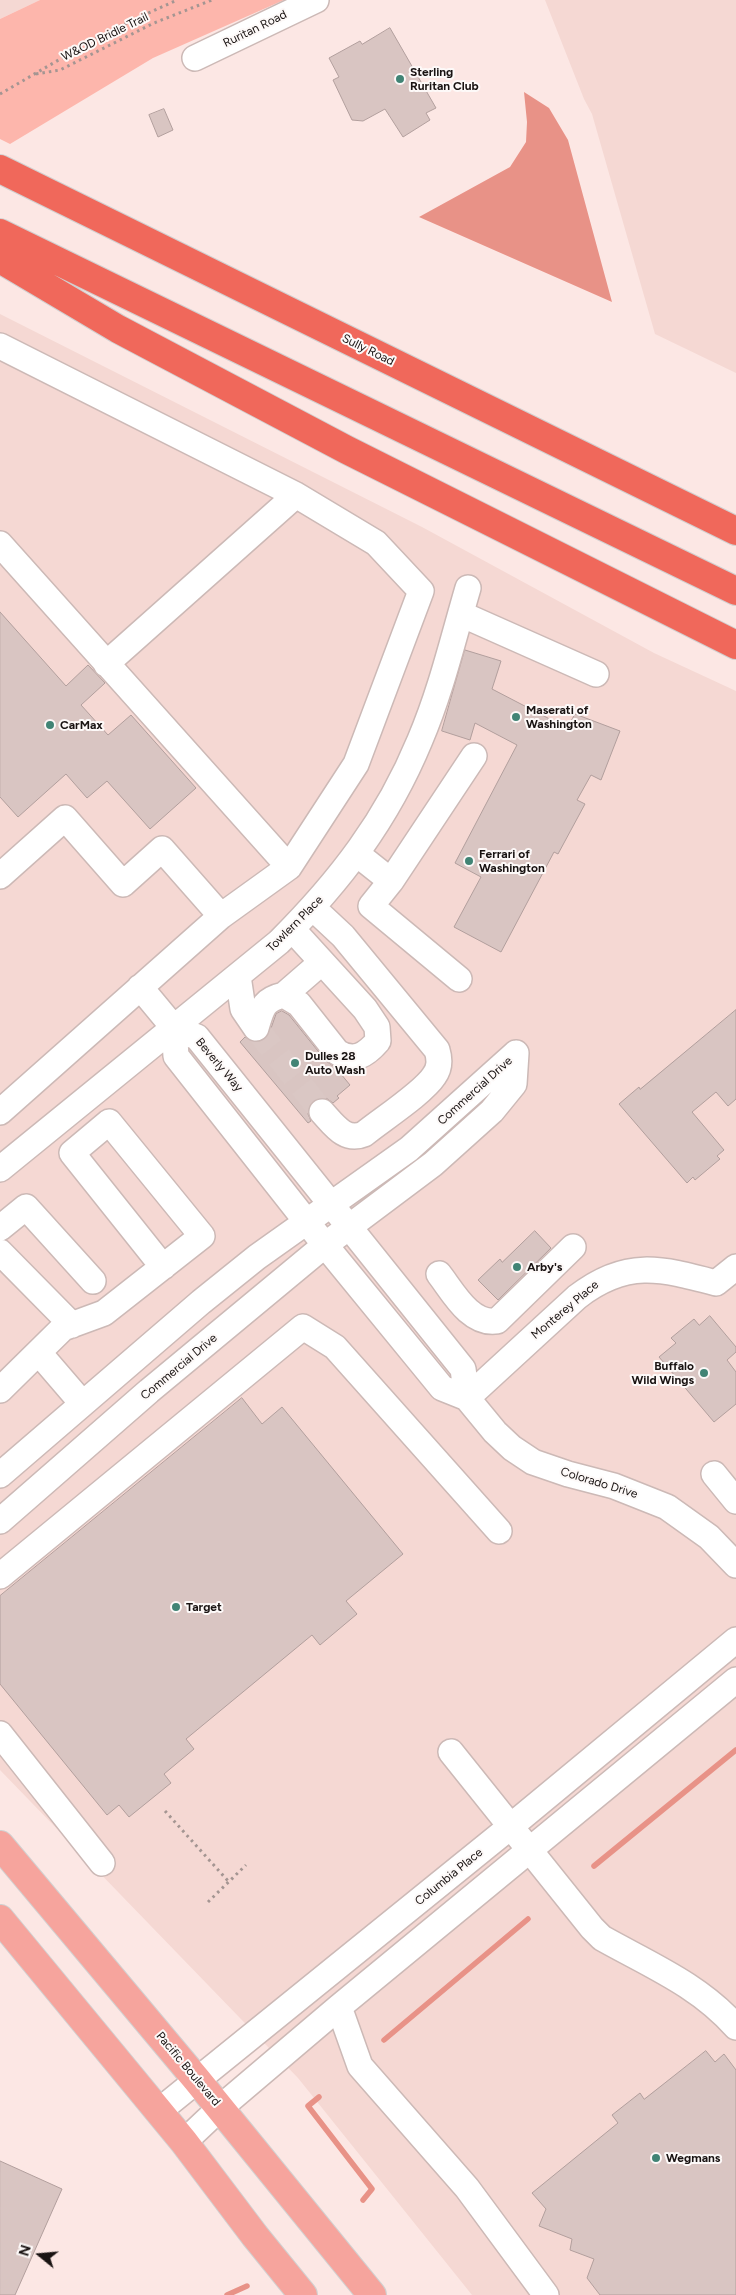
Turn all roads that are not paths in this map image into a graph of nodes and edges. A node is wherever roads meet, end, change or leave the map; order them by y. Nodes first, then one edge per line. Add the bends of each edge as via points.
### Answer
1 (316, 0) edge
2 (195, 58) dead end
3 (0, 169) edge
4 (0, 234) edge
5 (0, 259) edge
6 (0, 346) edge
7 (296, 495) junction
8 (736, 531) edge
9 (0, 544) edge
10 (468, 588) dead end
11 (736, 591) edge
12 (461, 614) junction
13 (736, 645) edge
14 (106, 664) junction
15 (596, 674) dead end
16 (474, 756) dead end
17 (357, 854) junction
18 (289, 868) junction
19 (0, 876) edge
20 (391, 881) junction
21 (313, 908) junction
22 (221, 916) junction
23 (292, 929) junction
24 (322, 962) junction
25 (238, 976) junction
26 (460, 979) dead end
27 (140, 987) junction
28 (284, 995) junction
29 (174, 1028) junction
30 (0, 1112) edge
31 (322, 1112) tunnel mouth
32 (0, 1169) edge
33 (332, 1205) junction
34 (306, 1221) junction
35 (350, 1227) junction
36 (0, 1228) edge
37 (325, 1245) junction
38 (573, 1246) dead end
39 (0, 1252) edge
40 (736, 1266) edge
41 (163, 1267) junction
42 (439, 1274) dead end
43 (93, 1281) dead end
44 (72, 1325) junction
45 (38, 1353) junction
46 (0, 1390) edge
47 (467, 1398) junction
48 (82, 1403) junction
49 (714, 1474) dead end
50 (0, 1475) edge
51 (736, 1501) edge
52 (2, 1520) edge
53 (499, 1531) dead end
54 (30, 1551) junction
55 (736, 1565) edge
56 (0, 1576) edge
57 (736, 1640) edge
58 (736, 1680) edge
59 (0, 1734) edge
60 (451, 1752) dead end
61 (510, 1827) junction
62 (0, 1845) edge
63 (529, 1851) junction
64 (102, 1863) dead end
65 (0, 1919) edge
66 (339, 2007) junction
67 (736, 2027) edge
68 (197, 2080) junction
69 (220, 2108) junction
70 (159, 2111) junction
71 (184, 2142) junction
72 (303, 2295) edge
73 (372, 2295) edge
74 (546, 2295) edge

1 - 2 street, Ruritan Road
3 - 8 highway, Sully Road
4 - 11 highway
5 - 13 highway via 118,329 347,450
6 - 7 street
7 - 14 street
7 - 18 street via 376,543 421,591 356,764
9 - 14 street
10 - 12 street, Towlern Place
12 - 15 street
12 - 17 street, Towlern Place via 420,740 400,784
14 - 18 street
16 - 20 street
17 - 20 street
17 - 21 street, Towlern Place
18 - 22 street
19 - 22 street via 65,818 123,884 162,849
20 - 26 street via 371,906
21 - 23 street, Towlern Place
21 - 31 street via 344,936 437,1050 439,1058 436,1072 426,1086 364,1134 356,1137 344,1134
22 - 27 street
23 - 24 street
23 - 25 street, Towlern Place
24 - 28 street
24 - 28 street via 377,1027 378,1041 370,1051 346,1058 337,1052 299,1004
25 - 28 street via 242,1009 256,1028 263,1008 272,998
25 - 29 street, Towlern Place
27 - 29 street
27 - 30 street
29 - 32 street, Towlern Place
29 - 33 street, Beverly Way via 198,1037
29 - 34 street, Beverly Way via 176,1056
33 - 34 street, Commercial Drive
33 - 35 street, Beverly Way
33 - 35 street, Commercial Drive via 409,1149 516,1054 514,1084 492,1111 433,1164
34 - 37 street, Beverly Way
34 - 48 street, Commercial Drive via 201,1302
35 - 37 street, Commercial Drive
35 - 47 street via 463,1369
36 - 43 street via 26,1207
37 - 47 street, Colorado Drive via 442,1388
37 - 52 street, Commercial Drive via 149,1391
38 - 42 street via 497,1321 476,1317
39 - 44 street
40 - 47 street, Monterey Place via 716,1283 655,1271 636,1270 606,1277 577,1297
41 - 41 street via 72,1153 109,1122 202,1236
41 - 44 street via 104,1313
44 - 45 street via 63,1328
45 - 46 street
45 - 48 street
47 - 55 street, Colorado Drive via 495,1432 533,1462 622,1489 667,1507 708,1537
48 - 50 street, Commercial Drive
49 - 51 street
52 - 54 street
53 - 54 street via 334,1346 303,1327
54 - 56 street
57 - 61 street, Columbia Place
58 - 63 street
59 - 64 street
60 - 61 street
61 - 63 street
61 - 68 street, Columbia Place
62 - 68 main road, Pacific Boulevard
63 - 66 street
63 - 67 street via 602,1938 690,1986 719,2008
65 - 70 main road
66 - 69 street
66 - 74 street via 360,2066 467,2188
68 - 69 main road, Pacific Boulevard
68 - 70 street, Columbia Place
69 - 71 street
69 - 73 main road, Pacific Boulevard
70 - 71 main road
71 - 72 main road

